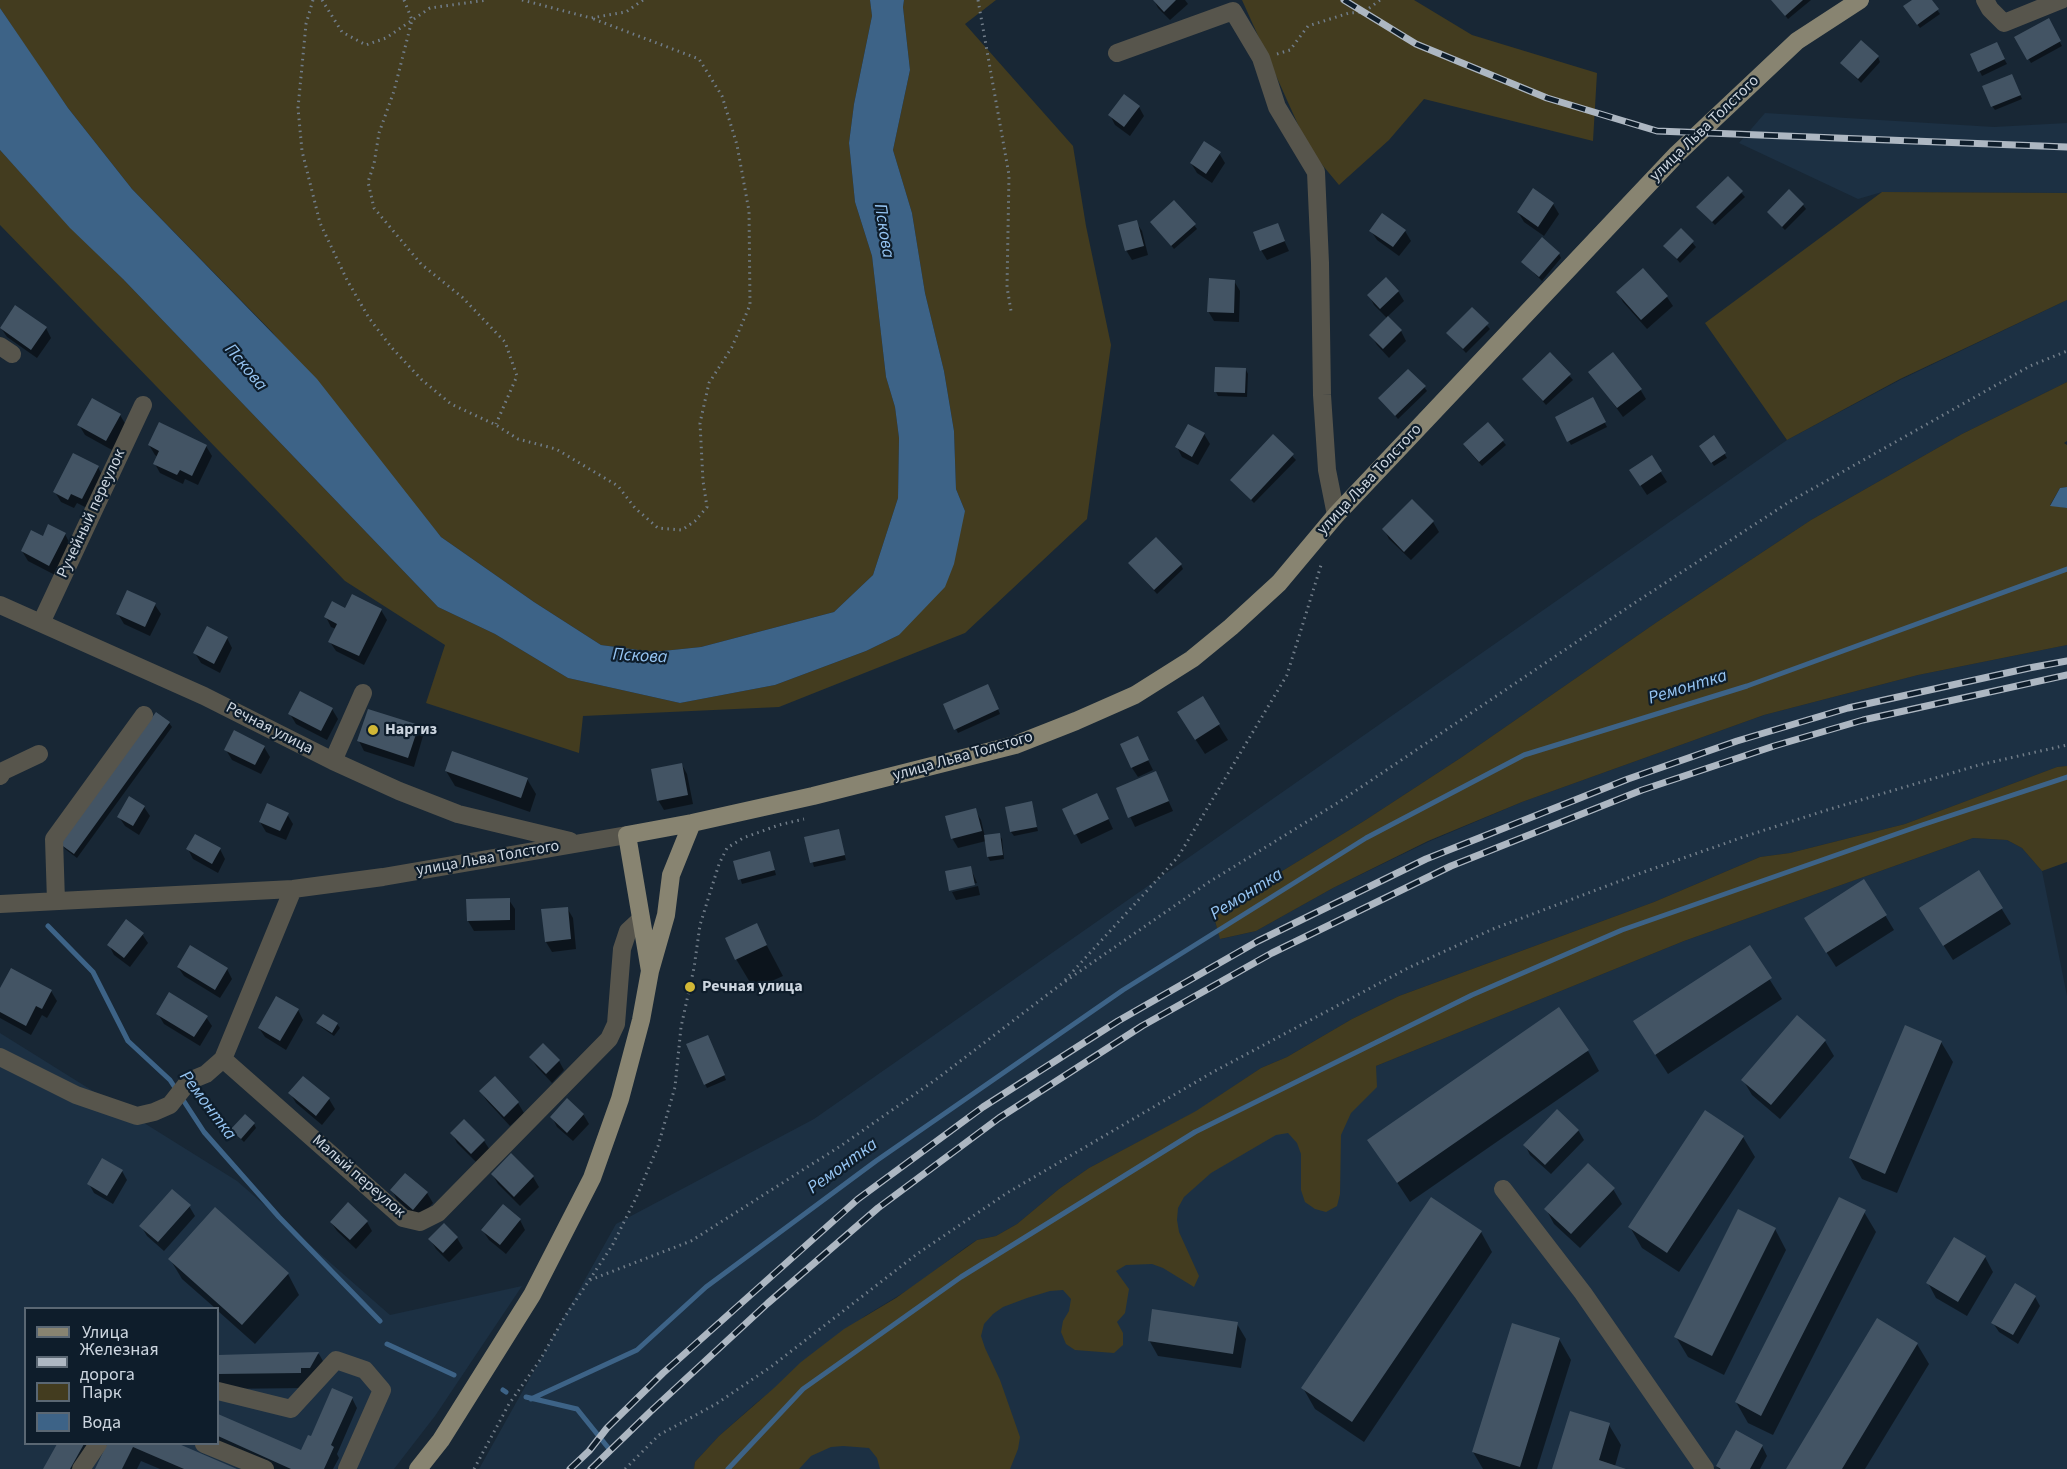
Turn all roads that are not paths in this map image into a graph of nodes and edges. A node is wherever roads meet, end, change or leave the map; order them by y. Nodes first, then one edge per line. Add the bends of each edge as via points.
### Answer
1 (1860, 0) edge
2 (1985, 0) edge
3 (2061, 0) edge
4 (1117, 53) dead end
5 (143, 405) dead end
6 (1336, 515) junction
7 (0, 604) edge
8 (41, 622) junction
9 (363, 693) dead end
10 (144, 715) dead end
11 (39, 754) dead end
12 (333, 761) junction
13 (0, 776) edge
14 (692, 823) junction
15 (627, 835) junction
16 (579, 843) junction
17 (293, 889) junction
18 (56, 901) junction
19 (0, 904) edge
20 (641, 919) junction
21 (650, 970) junction
22 (0, 1057) edge
23 (223, 1059) junction
24 (1503, 1189) dead end
25 (219, 1391) edge
26 (97, 1445) edge
27 (209, 1445) edge
28 (81, 1469) edge
29 (265, 1469) edge
30 (347, 1469) edge
31 (418, 1469) edge
32 (1705, 1469) edge

1 - 6 main road, улица Льва Толстого via 1797,41 1677,154
2 - 3 street via 2004,23
4 - 6 street via 1233,11 1261,58 1277,107 1316,172 1322,395 1327,470
5 - 8 street, Ручейный переулок
6 - 14 main road, улица Льва Толстого via 1279,583 1231,627 1192,659 1135,695 1015,745
7 - 8 street, Речная улица
8 - 12 street, Речная улица via 204,696
9 - 12 street
10 - 18 street via 54,839
11 - 13 street
12 - 16 street, Речная улица via 458,814
14 - 15 main road, улица Льва Толстого
14 - 21 main road via 671,875 666,915
15 - 16 street, улица Льва Толстого
15 - 20 main road
16 - 17 street, улица Льва Толстого
17 - 18 street, улица Льва Толстого
17 - 23 street
18 - 19 street, улица Льва Толстого
20 - 21 main road
20 - 23 street, Малый переулок via 628,931 622,948 616,1024 609,1039 429,1219 420,1222 403,1218
21 - 31 main road via 642,1020 623,1089 591,1178 532,1295 441,1440
22 - 23 street via 76,1095 137,1116 170,1105 189,1081 206,1074
24 - 32 street via 1583,1293
25 - 30 street via 291,1409 336,1360 364,1370 382,1390
26 - 28 street
27 - 29 street

